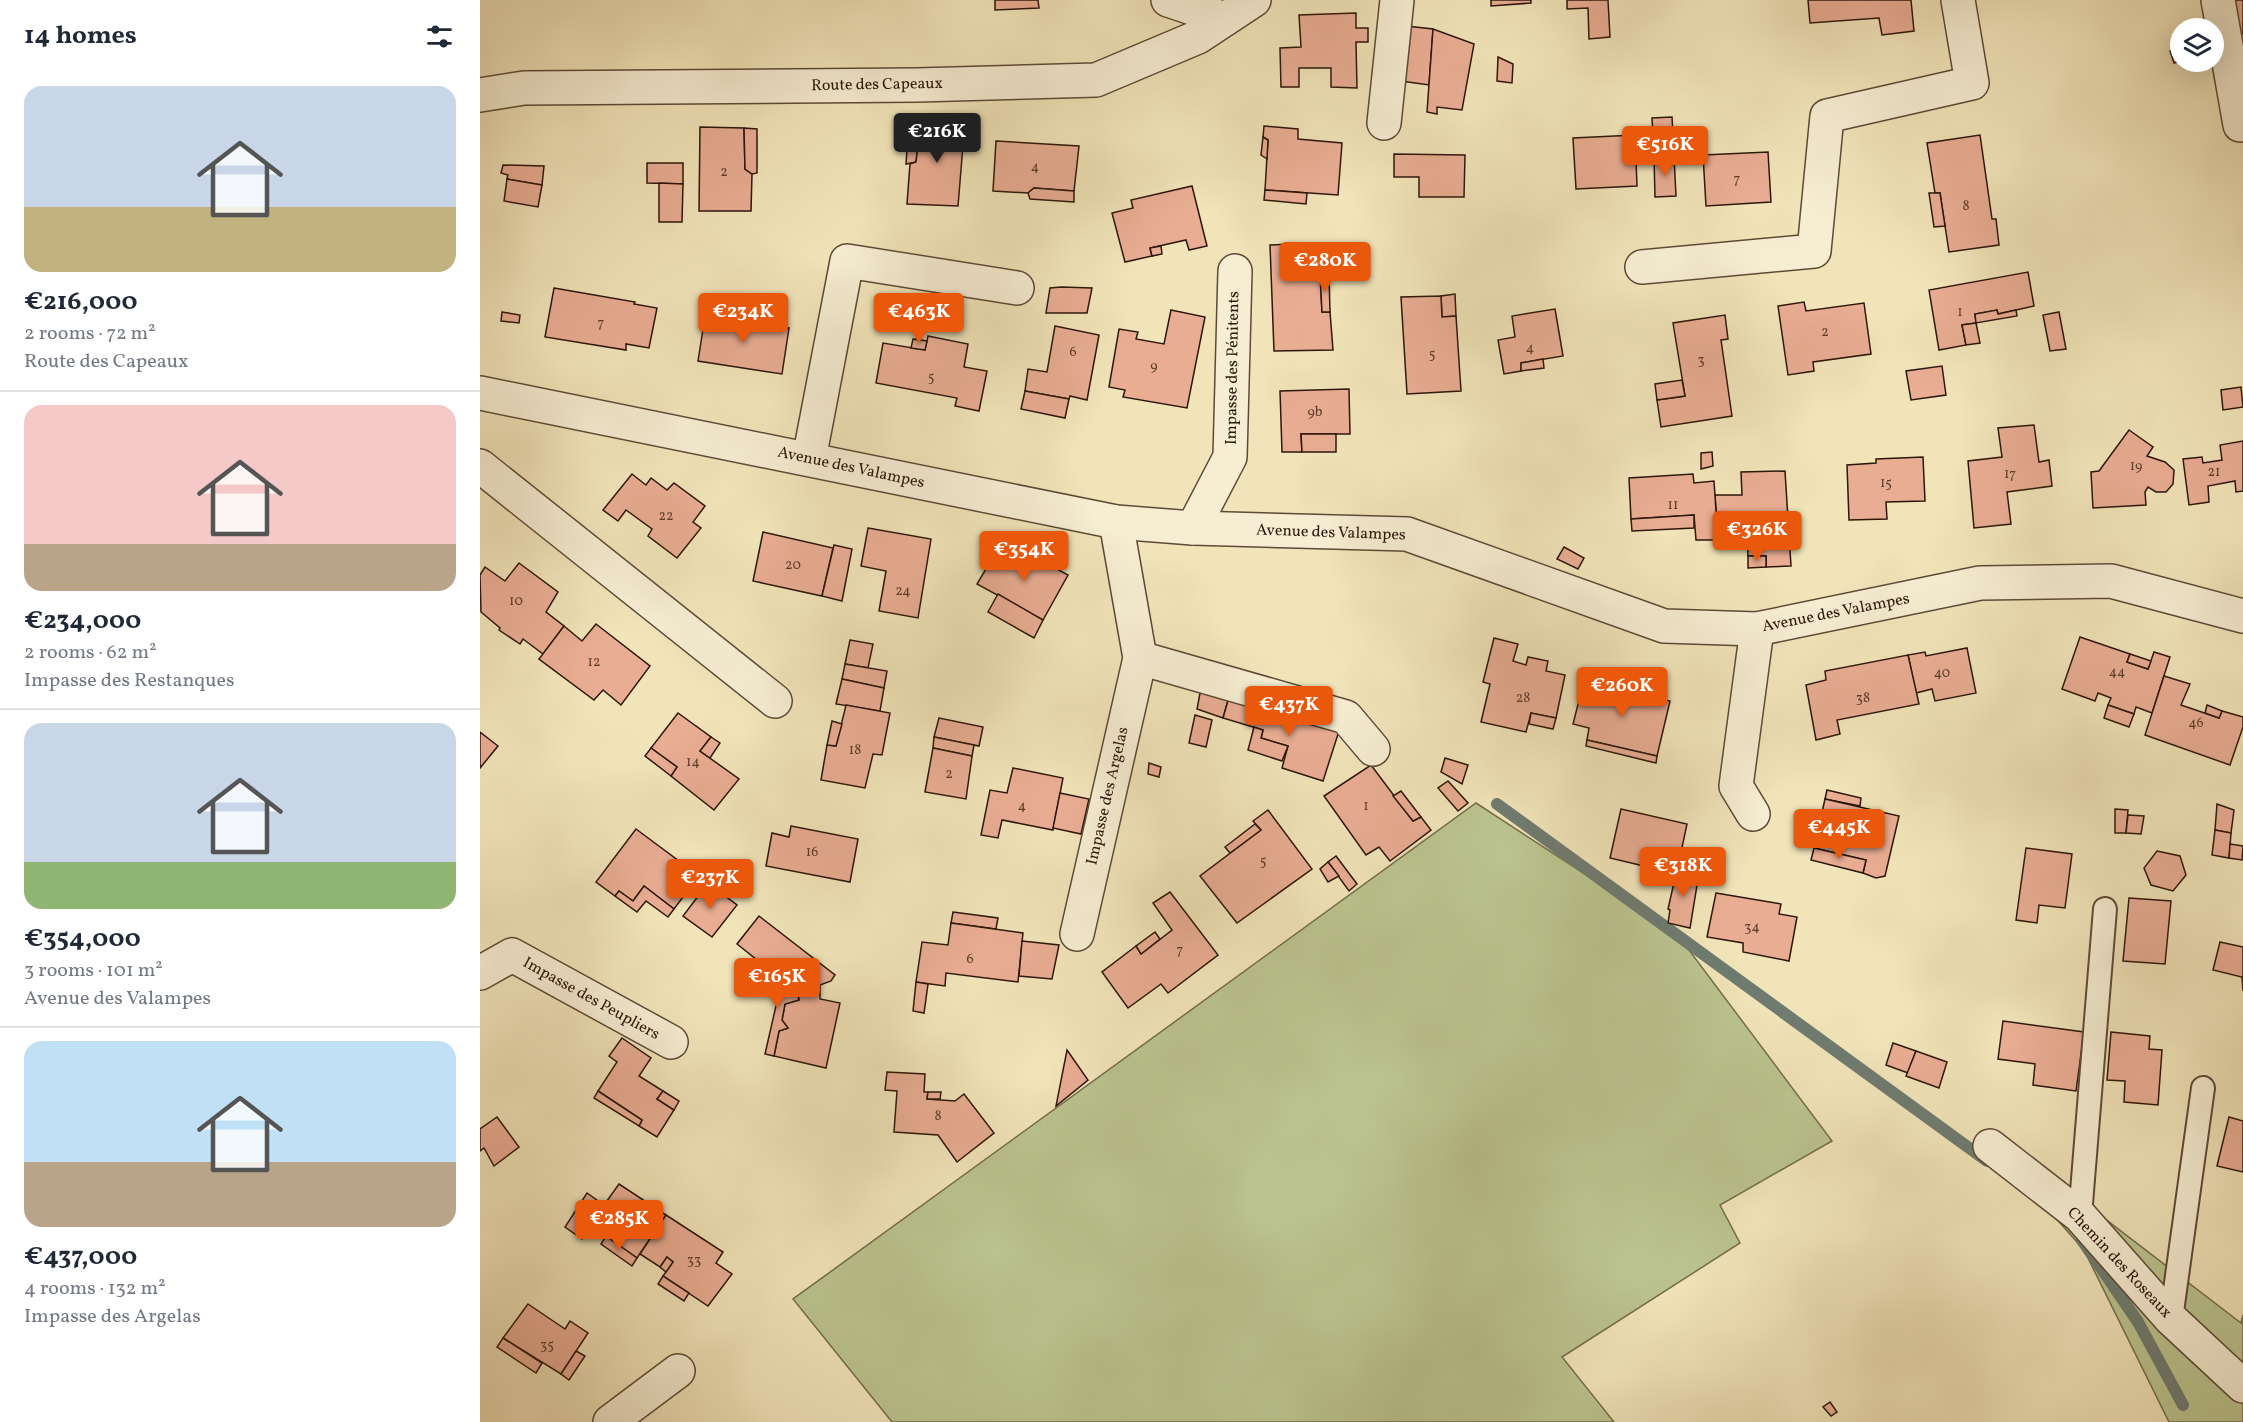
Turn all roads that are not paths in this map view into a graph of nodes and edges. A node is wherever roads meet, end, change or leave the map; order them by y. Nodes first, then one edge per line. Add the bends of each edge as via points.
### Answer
1 (1168, 0) edge
2 (1254, 0) edge
3 (1396, 0) edge
4 (1958, 0) edge
5 (2218, 0) edge
6 (1225, 19) junction
7 (480, 95) edge
8 (1384, 123) dead end
9 (2240, 125) dead end
10 (1642, 267) dead end
11 (1235, 271) dead end
12 (1017, 288) dead end
13 (480, 393) edge
14 (809, 459) junction
15 (480, 466) edge
16 (1116, 522) junction
17 (1193, 528) junction
18 (2243, 616) edge
19 (1757, 629) junction
20 (1140, 658) junction
21 (775, 701) dead end
22 (1373, 749) dead end
23 (1753, 814) dead end
24 (2105, 909) dead end
25 (1077, 934) dead end
26 (480, 973) edge
27 (671, 1042) dead end
28 (2203, 1089) dead end
29 (1990, 1146) dead end
30 (2079, 1216) junction
31 (2171, 1318) junction
32 (678, 1371) dead end
33 (2243, 1386) edge
34 (610, 1422) edge

1 - 6 street
2 - 6 street, Route des Capeaux
3 - 8 street
4 - 10 street via 1972,84 1827,116 1814,250
5 - 9 street
6 - 7 street, Route des Capeaux via 1198,37 1096,80 524,88
11 - 17 street, Impasse des Pénitents via 1230,458
12 - 14 street via 847,261
13 - 14 street, Avenue des Valampes
14 - 16 street, Avenue des Valampes
15 - 21 street
16 - 17 street, Avenue des Valampes
16 - 20 street, Impasse des Argelas
17 - 19 street, Avenue des Valampes via 1407,534 1664,626
18 - 19 street, Avenue des Valampes via 2111,582 1980,583
19 - 23 street via 1736,786
20 - 22 street via 1346,717
20 - 25 street, Impasse des Argelas
24 - 30 lane
26 - 27 street, Impasse des Peupliers via 512,956
28 - 31 lane
29 - 30 street, Chemin des Roseaux
30 - 31 street, Chemin des Roseaux
31 - 33 street, Chemin des Roseaux
32 - 34 street

